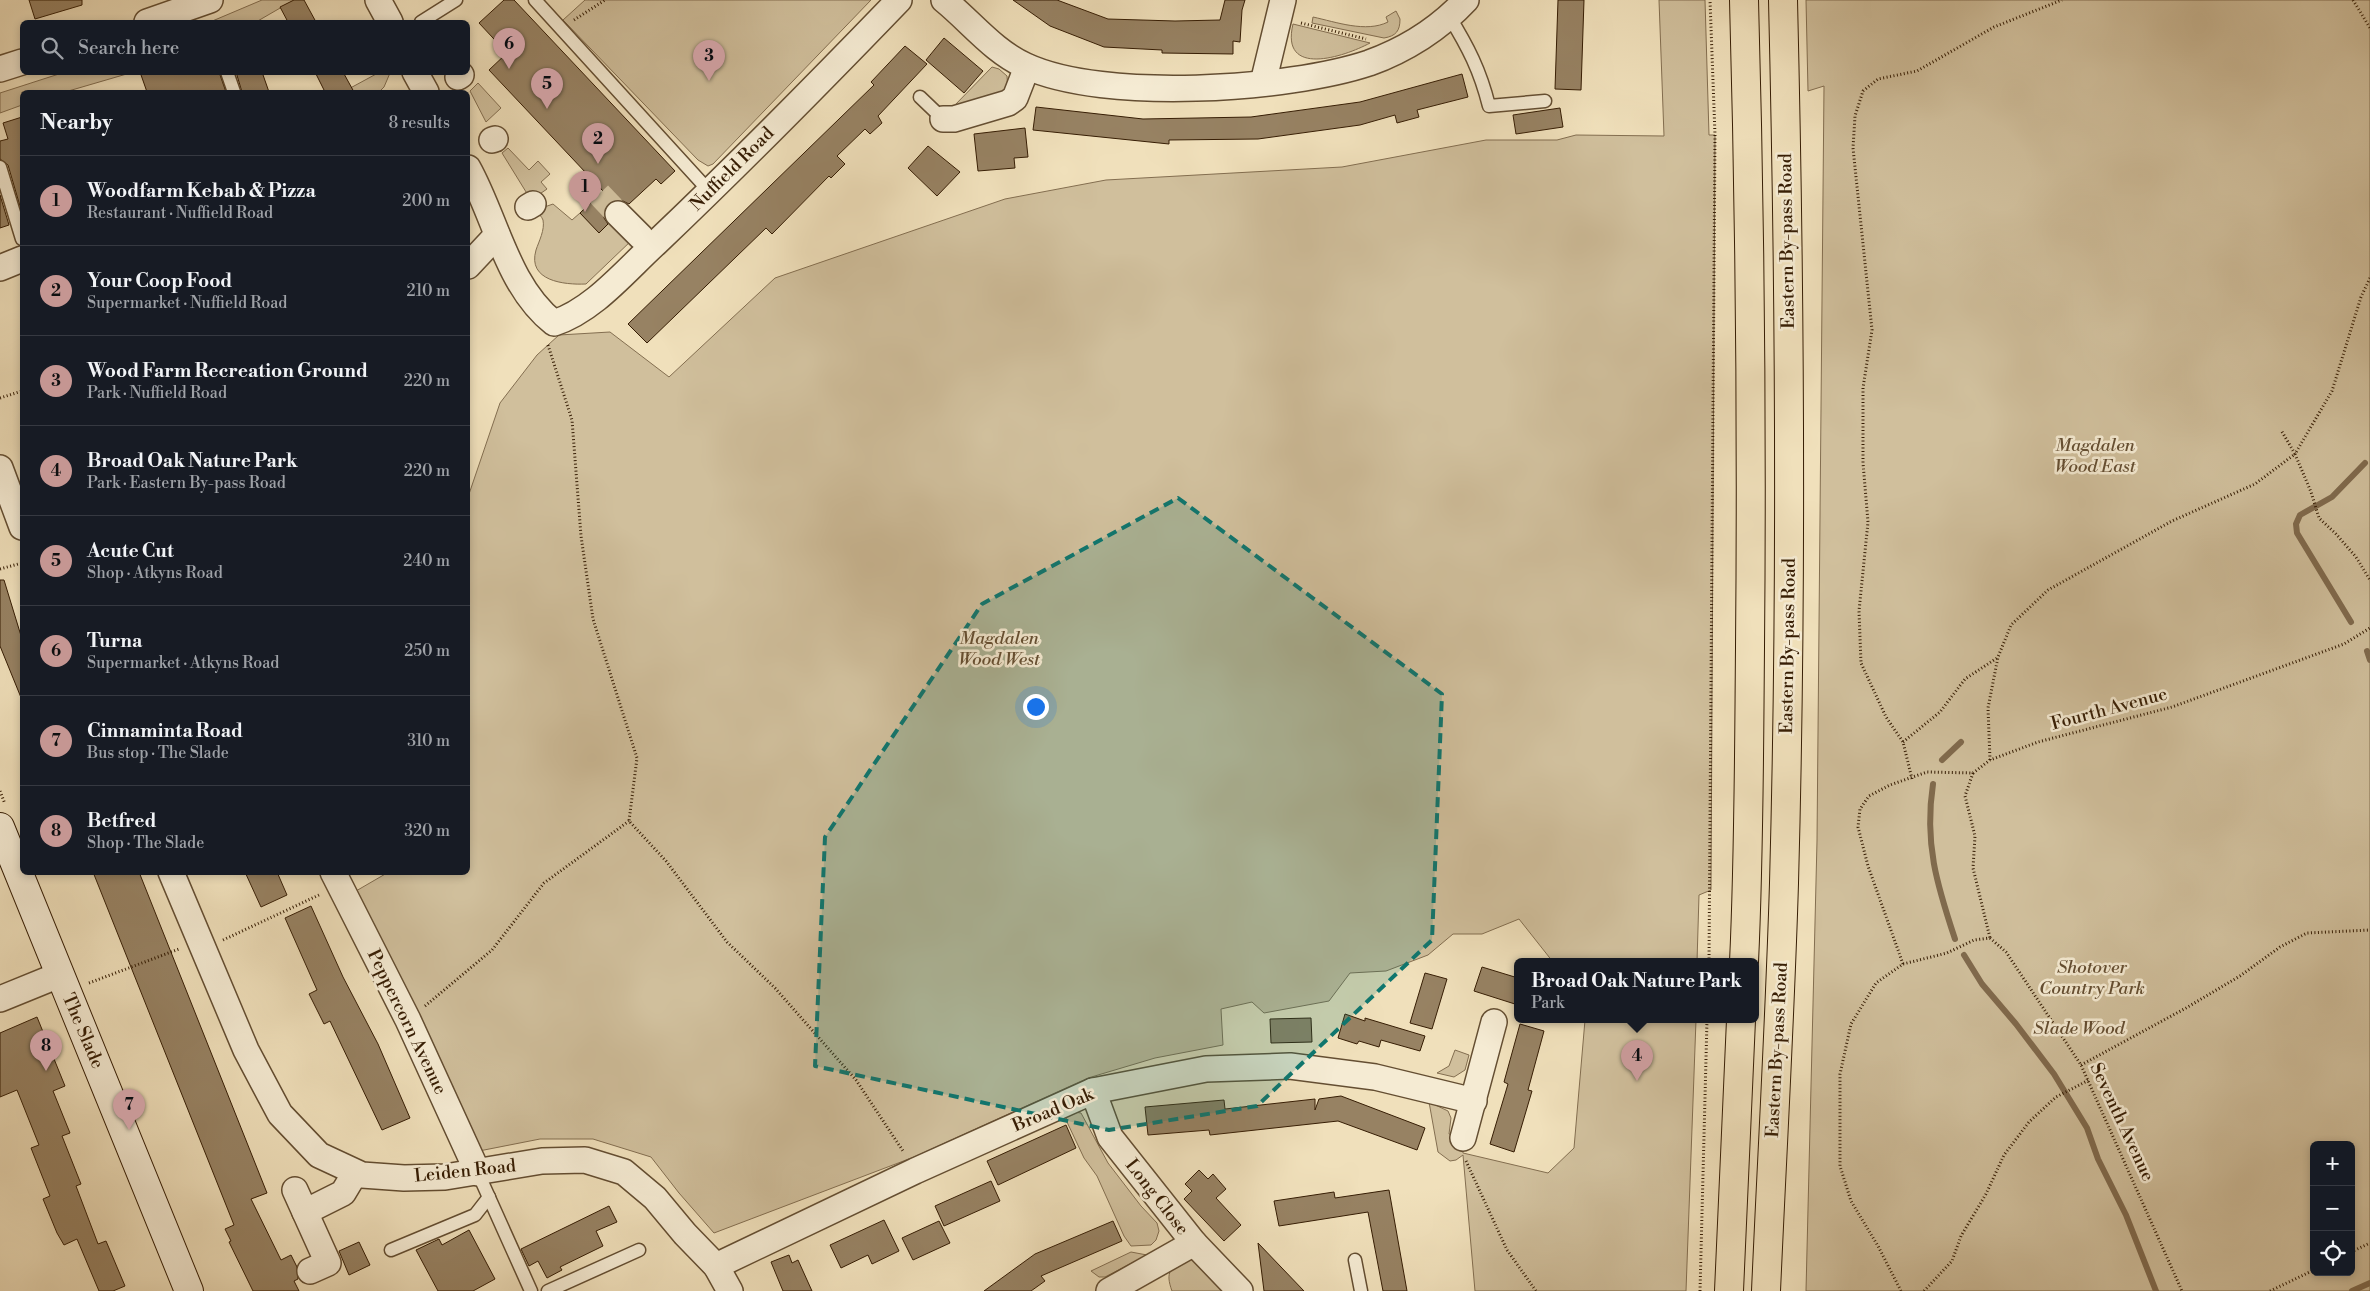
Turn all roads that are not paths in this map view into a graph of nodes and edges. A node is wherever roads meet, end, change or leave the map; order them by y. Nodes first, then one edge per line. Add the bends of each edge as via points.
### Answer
1 (210, 0) edge
2 (378, 0) edge
3 (456, 0) edge
4 (535, 0) edge
5 (899, 0) edge
6 (944, 0) edge
7 (1744, 0) edge
8 (1783, 0) edge
9 (1458, 8) edge
10 (1281, 9) edge
11 (153, 20) edge
12 (389, 20) edge
13 (424, 20) edge
14 (20, 63) edge
15 (1027, 67) junction
16 (0, 69) edge
17 (228, 75) edge
18 (1264, 83) junction
19 (233, 90) edge
20 (920, 97) dead end
21 (1545, 101) dead end
22 (943, 119) joint
23 (0, 167) edge
24 (470, 173) edge
25 (710, 192) junction
26 (618, 214) tunnel mouth
27 (20, 232) edge
28 (497, 236) junction
29 (640, 237) dead end
30 (20, 260) edge
31 (470, 264) edge
32 (0, 268) edge
33 (0, 468) edge
34 (20, 522) edge
35 (0, 827) edge
36 (172, 875) edge
37 (336, 879) edge
38 (1744, 958) edge
39 (59, 975) junction
40 (0, 999) edge
41 (1494, 1022) dead end
42 (1742, 1023) edge
43 (1093, 1091) junction
44 (1474, 1101) junction
45 (1463, 1138) road end
46 (355, 1173) junction
47 (478, 1173) junction
48 (488, 1197) junction
49 (1194, 1243) junction
50 (391, 1250) dead end
51 (639, 1250) dead end
52 (1355, 1260) dead end
53 (716, 1266) junction
54 (310, 1271) dead end
55 (189, 1291) edge
56 (531, 1291) edge
57 (548, 1291) edge
58 (730, 1291) edge
59 (1109, 1291) edge
60 (1240, 1291) edge
61 (1361, 1291) edge
62 (1730, 1291) edge
63 (1766, 1291) edge

1 - 11 street
2 - 12 street
3 - 13 lane
4 - 25 lane
5 - 25 street, Nuffield Road
6 - 15 street via 999,49
7 - 38 highway, Eastern By-pass Road via 1750,214 1751,538 1748,884
8 - 63 highway, Eastern By-pass Road via 1790,567 1784,885
9 - 18 street via 1431,31 1370,62 1339,72
9 - 21 lane via 1489,106
10 - 18 street
14 - 16 street
15 - 18 street via 1116,85 1202,88
15 - 22 street via 1015,98 1008,103 954,119
17 - 19 lane
20 - 22 lane
23 - 27 lane
24 - 28 street
25 - 28 street, Nuffield Road via 592,302 569,318 554,323 539,310 520,282
26 - 29 street
28 - 31 street
30 - 32 street
33 - 34 street
35 - 39 main road, The Slade
36 - 46 street, Leiden Road via 246,1050 280,1114 319,1155
37 - 47 street, Peppercorn Avenue via 408,1020
39 - 40 street
39 - 55 main road, The Slade
41 - 44 street
42 - 62 highway, Eastern By-pass Road
43 - 44 street, Broad Oak via 1206,1069 1290,1066 1375,1076
43 - 49 street, Long Close via 1110,1137
43 - 53 street, Broad Oak
44 - 45 street
46 - 47 street, Leiden Road via 404,1178
46 - 54 street via 343,1193 300,1201 328,1263
47 - 48 lane
47 - 53 street, Leiden Road via 542,1161 585,1160 624,1172 655,1198
48 - 50 lane via 475,1215
48 - 56 lane
49 - 59 street
49 - 60 street, Long Close
51 - 57 lane
52 - 61 lane
53 - 58 street, Leiden Road

